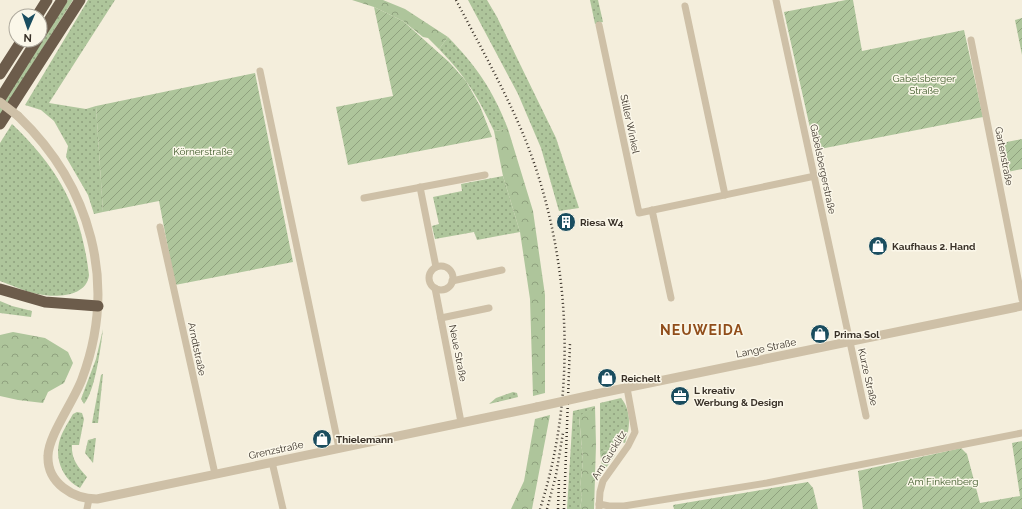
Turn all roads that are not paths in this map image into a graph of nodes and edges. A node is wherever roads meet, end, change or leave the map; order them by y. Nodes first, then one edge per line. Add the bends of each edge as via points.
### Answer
1 (62, 0) edge
2 (80, 0) edge
3 (776, 0) edge
4 (686, 6) dead end
5 (48, 22) edge
6 (599, 25) dead end
7 (971, 40) dead end
8 (17, 48) edge
9 (32, 48) edge
10 (260, 71) dead end
11 (0, 74) edge
12 (0, 100) edge
13 (0, 124) edge
14 (484, 175) dead end
15 (815, 176) junction
16 (420, 188) junction
17 (725, 195) junction
18 (364, 198) dead end
19 (652, 210) junction
20 (160, 227) dead end
21 (436, 267) junction
22 (502, 270) dead end
23 (452, 281) junction
24 (435, 288) junction
25 (0, 289) edge
26 (671, 298) dead end
27 (1022, 299) edge
28 (98, 306) junction
29 (1022, 306) edge
30 (489, 308) dead end
31 (441, 318) junction
32 (849, 342) junction
33 (628, 388) junction
34 (537, 406) joint
35 (866, 416) dead end
36 (461, 422) junction
37 (1022, 433) edge
38 (339, 448) junction
39 (272, 462) junction
40 (214, 474) junction
41 (89, 499) junction
42 (599, 507) edge
43 (87, 509) edge
44 (283, 509) edge

1 - 5 highway
2 - 13 highway
3 - 15 street, Gabelsbergerstraße
4 - 17 street
6 - 19 street, Stiller Winkel via 639,213
7 - 27 street, Gartenstraße
8 - 11 highway
9 - 12 highway
10 - 38 street
12 - 28 street, bridge via 52,154 74,190 95,251
14 - 16 street
15 - 17 street, Stiller Winkel
15 - 32 street, Gabelsbergerstraße
16 - 18 street
16 - 21 street
17 - 19 street, Stiller Winkel
19 - 26 street
20 - 40 street, Arndtstraße
21 - 23 street via 447,268 452,274
21 - 24 street via 430,273 429,279
22 - 23 street
23 - 24 street via 447,288
24 - 31 street, Neue Straße
25 - 28 highway via 45,302
28 - 41 street via 88,362 73,402 53,436 48,455 53,475 63,488 74,495
29 - 32 street, Lange Straße
30 - 31 street
31 - 36 street, Neue Straße
32 - 33 street, Lange Straße
32 - 35 street, Kurze Straße
33 - 34 street, Lange Straße, bridge
33 - 42 street, Am Gucklitz via 635,432 603,481
34 - 36 street, Grenzstraße
36 - 38 street, Grenzstraße
37 - 42 street via 767,483 624,506
38 - 39 street, Grenzstraße
39 - 40 street, Grenzstraße
39 - 44 street
40 - 41 street, Grenzstraße via 106,498
41 - 43 street

